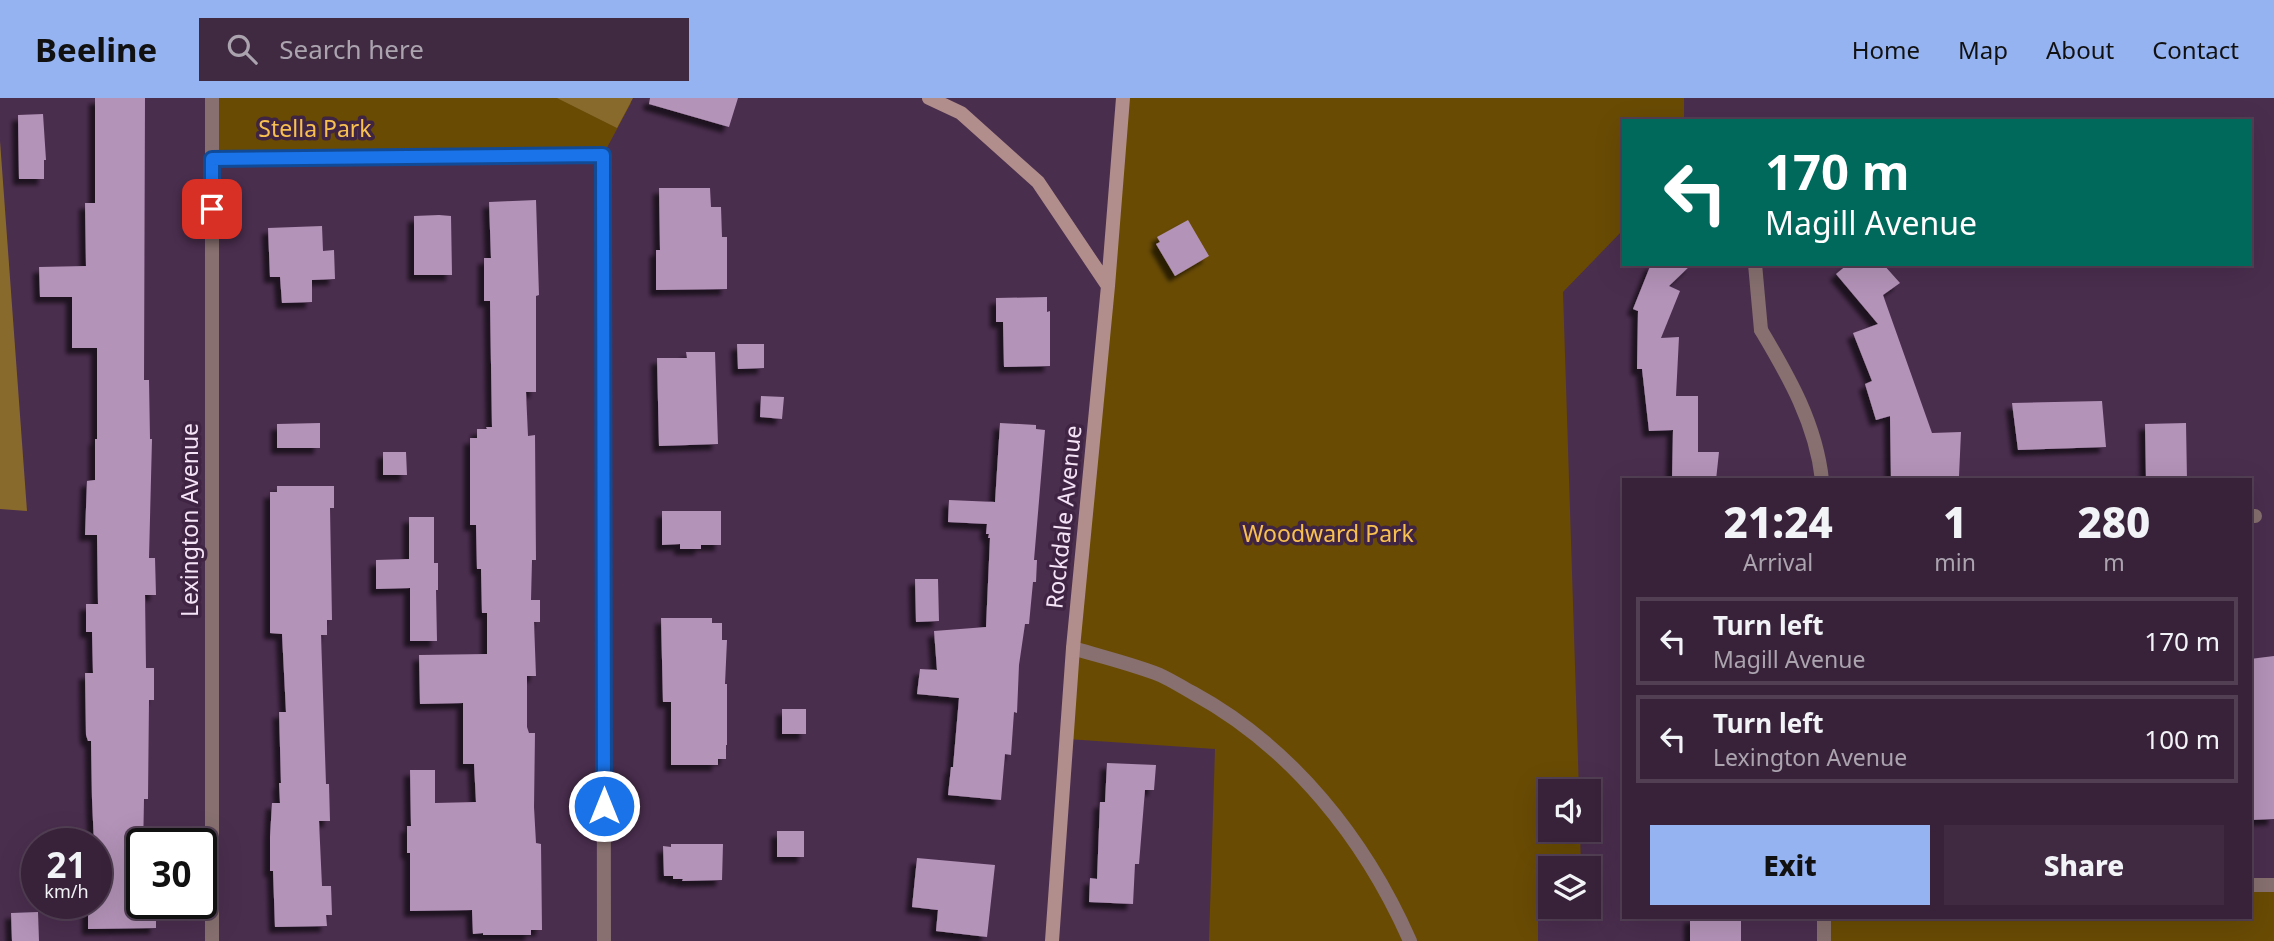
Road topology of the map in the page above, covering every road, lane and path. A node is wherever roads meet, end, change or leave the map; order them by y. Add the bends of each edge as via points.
1 (212, 98) edge
2 (929, 98) edge
3 (1123, 98) edge
4 (212, 159) junction
5 (1755, 266) edge
6 (1108, 286) junction
7 (1822, 478) edge
8 (1073, 648) junction
9 (2252, 885) edge
10 (2274, 885) edge
11 (1824, 919) edge
12 (212, 941) edge
13 (604, 941) edge
14 (1052, 941) edge
15 (1410, 941) edge
16 (1824, 941) edge

1 - 4 street, Lexington Avenue
2 - 6 street via 961,113 1038,183
3 - 6 street, Rockdale Avenue
4 - 12 street, Lexington Avenue
4 - 13 street via 603,155
5 - 7 street via 1761,330 1792,381 1810,425
6 - 8 street, Rockdale Avenue
8 - 14 street, Rockdale Avenue
8 - 15 street via 1160,676 1213,704 1262,740 1298,772 1366,857
9 - 10 street
11 - 16 street

